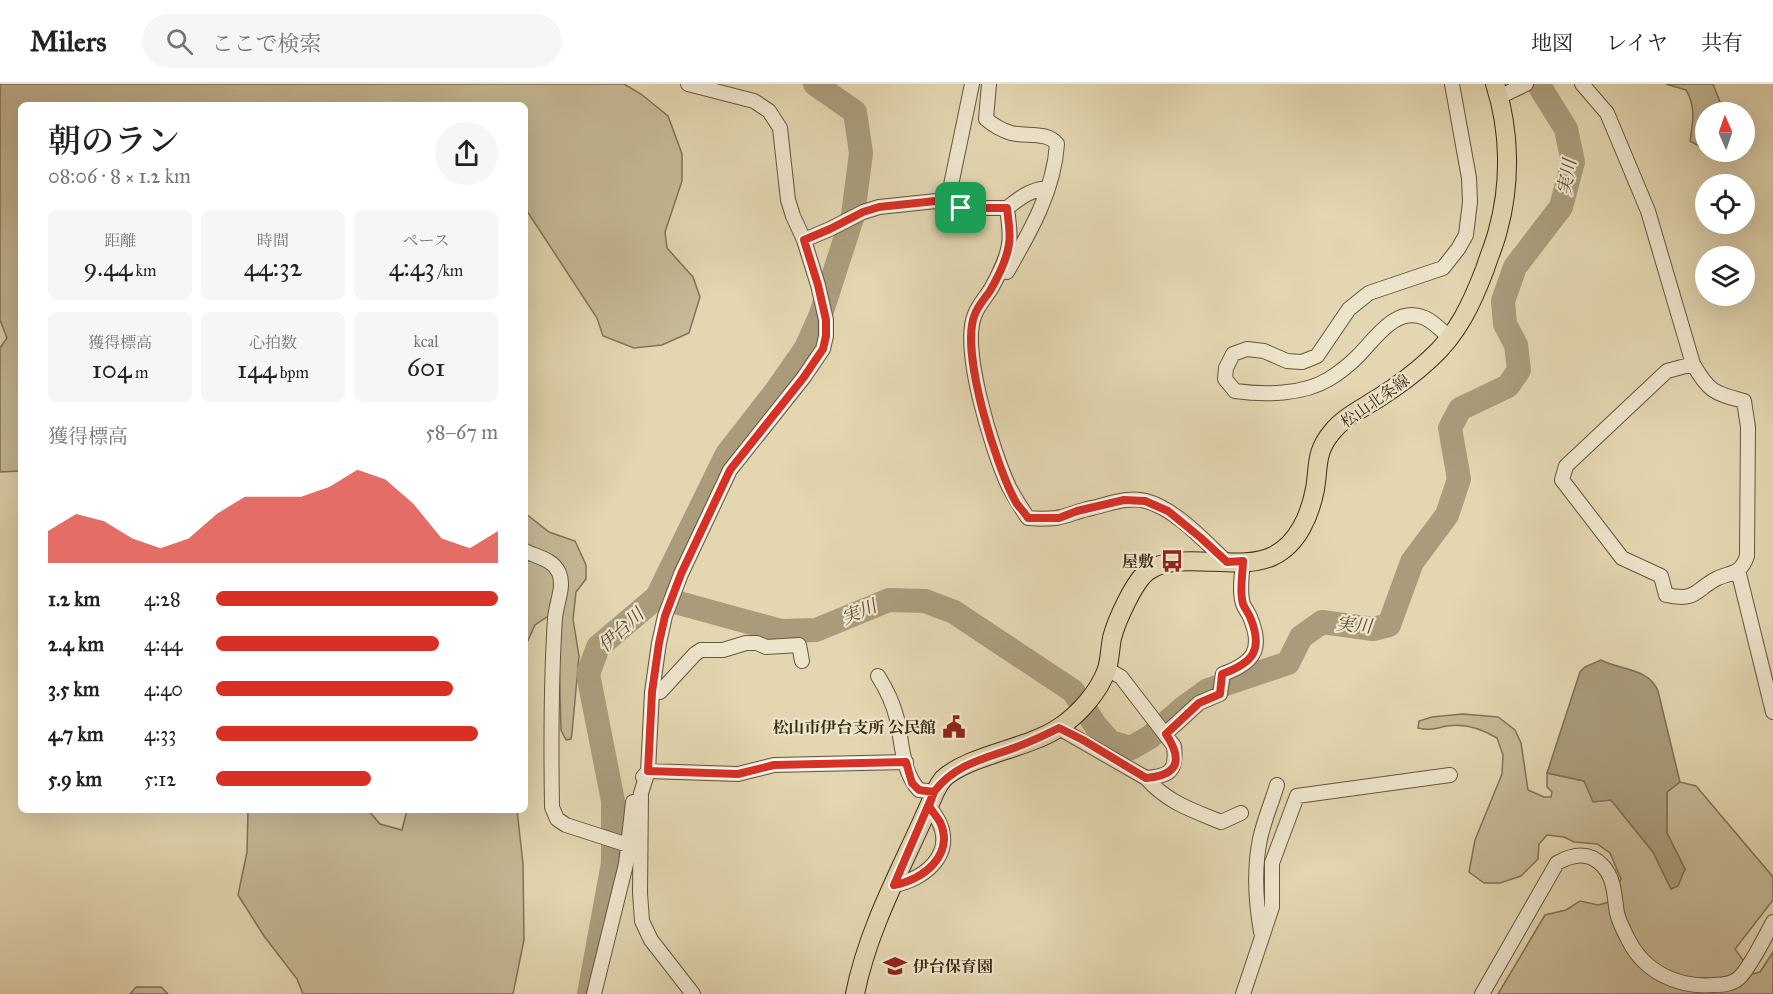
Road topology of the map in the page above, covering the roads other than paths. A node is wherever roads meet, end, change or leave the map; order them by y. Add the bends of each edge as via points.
1 (688, 84) edge
2 (972, 84) edge
3 (989, 84) edge
4 (1452, 84) edge
5 (1526, 84) edge
6 (1582, 84) edge
7 (1497, 91) edge
8 (1047, 188) junction
9 (945, 200) junction
10 (1007, 208) junction
11 (804, 240) junction
12 (992, 288) junction
13 (1450, 338) junction
14 (1693, 364) junction
15 (528, 552) edge
16 (1235, 562) junction
17 (1738, 570) junction
18 (802, 661) dead end
19 (1107, 669) junction
20 (878, 676) dead end
21 (652, 692) junction
22 (1773, 712) edge
23 (1059, 728) junction
24 (1162, 729) junction
25 (906, 762) junction
26 (648, 771) junction
27 (1450, 775) dead end
28 (1146, 778) junction
29 (1277, 785) dead end
30 (932, 799) junction
31 (1241, 813) dead end
32 (623, 843) junction
33 (894, 885) junction
34 (1773, 922) edge
35 (1262, 936) junction
36 (594, 994) edge
37 (693, 994) edge
38 (855, 994) edge
39 (1242, 994) edge
40 (1482, 994) edge

1 - 11 street via 754,101 770,111 780,128 788,200
2 - 9 street
3 - 8 street via 986,119 1012,133 1048,137 1057,144 1056,166
4 - 13 street via 1470,202 1466,235 1458,249 1443,268 1369,293 1349,309 1317,356 1302,362 1287,361 1247,349 1233,354 1225,379 1235,391 1254,394 1311,388 1356,357 1383,328 1411,315 1424,317
5 - 7 street
6 - 14 street via 1607,113 1648,211
7 - 13 main road, 松山北条線 via 1505,126 1506,165 1498,230 1472,304
8 - 10 street via 1026,193
8 - 12 street via 1040,212 1002,282
9 - 10 street via 961,208
9 - 11 street via 879,207
10 - 12 street via 1010,243
11 - 21 street via 826,320 823,349 742,453 720,490 665,616
12 - 16 street via 974,315 974,375 1008,484 1028,518 1059,518 1124,500 1145,501 1168,511
13 - 16 main road, 松山北条線 via 1412,375 1332,431 1321,448 1310,509 1288,546 1272,557
14 - 17 street via 1705,385 1719,395 1744,401 1748,427 1747,556
14 - 17 street via 1667,371 1566,466 1562,480 1622,558 1661,576 1666,595 1694,596
15 - 32 street via 554,566 561,582 553,640 552,807 557,819 566,825
16 - 19 main road, 松山北条線 via 1163,564 1146,572 1120,614
16 - 24 street via 1244,605 1253,625 1256,646 1252,656 1243,667 1222,674 1220,694 1199,703
17 - 22 street
18 - 21 street via 799,645 766,648 746,643 723,650 702,650 660,692
19 - 23 main road, 松山北条線 via 1093,695
19 - 24 street via 1121,677
20 - 25 street via 888,691
21 - 26 street
23 - 28 street
23 - 30 main road, 松山北条線 via 958,769 944,779
24 - 28 street via 1174,747 1176,759 1167,774
25 - 26 street via 774,765 738,774
25 - 30 street via 912,783
26 - 32 street via 634,790
26 - 37 street via 641,793 642,921 651,940
27 - 35 street via 1297,796 1272,863 1272,907
28 - 31 street via 1171,801 1221,822
29 - 35 street via 1260,839 1257,865 1257,910
30 - 33 main road, 松山北条線
30 - 33 street via 943,851 923,873
32 - 36 street via 626,864
33 - 38 main road, 松山北条線 via 861,963
34 - 40 street via 1740,977 1729,984 1699,986 1680,982 1656,973 1639,958 1618,916 1612,879 1603,866 1593,858 1569,856 1557,862
35 - 39 street

